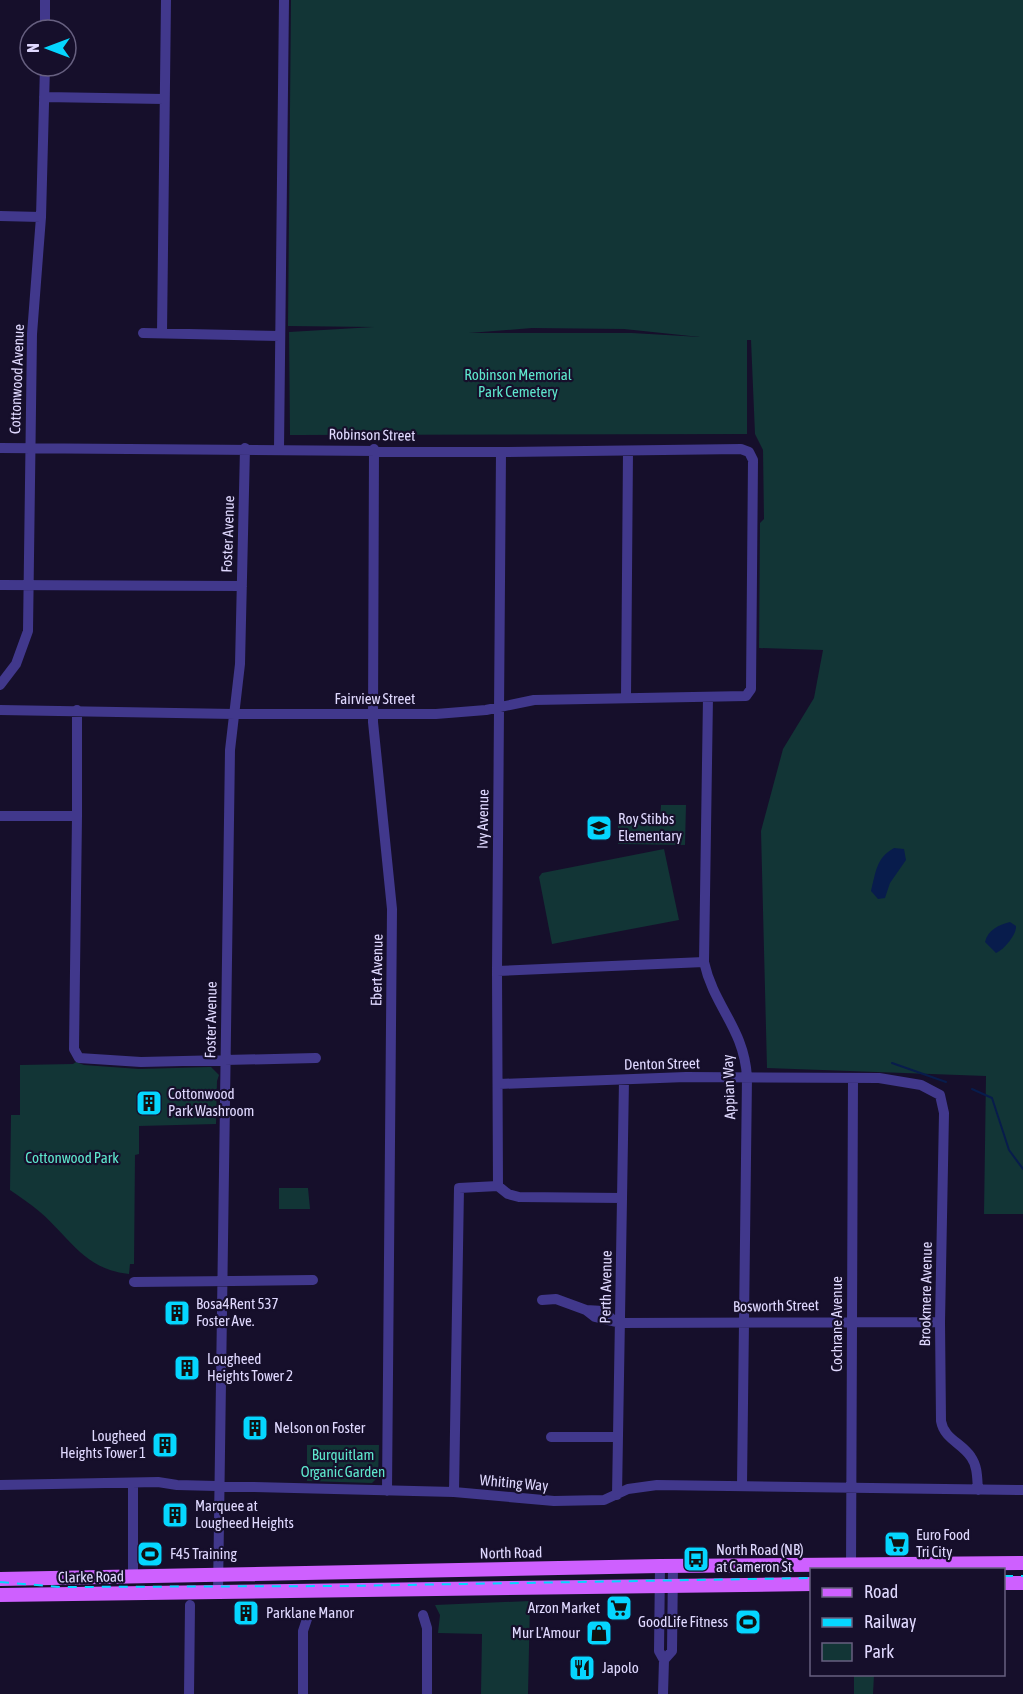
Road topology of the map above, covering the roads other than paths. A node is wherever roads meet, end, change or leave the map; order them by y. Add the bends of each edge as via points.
1 (45, 0) edge
2 (166, 0) edge
3 (284, 0) edge
4 (45, 18) edge
5 (45, 78) edge
6 (44, 97) junction
7 (164, 99) junction
8 (0, 216) edge
9 (41, 217) junction
10 (143, 333) dead end
11 (162, 333) junction
12 (280, 336) junction
13 (0, 447) edge
14 (30, 448) junction
15 (245, 448) junction
16 (279, 448) junction
17 (374, 449) junction
18 (628, 451) junction
19 (501, 452) junction
20 (0, 585) edge
21 (29, 585) junction
22 (242, 586) junction
23 (0, 685) edge
24 (748, 695) joint
25 (708, 697) junction
26 (626, 698) junction
27 (499, 706) junction
28 (0, 710) edge
29 (77, 710) junction
30 (234, 714) junction
31 (373, 715) junction
32 (0, 816) edge
33 (77, 816) junction
34 (704, 962) junction
35 (497, 970) junction
36 (316, 1058) dead end
37 (226, 1061) junction
38 (747, 1077) junction
39 (853, 1078) junction
40 (624, 1080) junction
41 (499, 1084) junction
42 (933, 1090) joint
43 (498, 1186) junction
44 (622, 1198) junction
45 (313, 1280) dead end
46 (224, 1281) junction
47 (134, 1282) dead end
48 (542, 1299) dead end
49 (852, 1320) junction
50 (617, 1321) junction
51 (742, 1322) junction
52 (940, 1322) junction
53 (551, 1437) dead end
54 (616, 1437) junction
55 (133, 1483) junction
56 (0, 1485) edge
57 (741, 1485) junction
58 (220, 1486) junction
59 (851, 1488) junction
60 (978, 1490) junction
61 (1023, 1490) edge
62 (387, 1491) junction
63 (454, 1492) junction
64 (617, 1495) junction
65 (1023, 1563) edge
66 (667, 1566) junction
67 (851, 1567) edge
68 (218, 1575) junction
69 (133, 1576) junction
70 (0, 1578) edge
71 (1005, 1583) edge
72 (1023, 1583) edge
73 (810, 1584) edge
74 (666, 1586) junction
75 (219, 1592) junction
76 (0, 1594) edge
77 (190, 1605) dead end
78 (423, 1615) dead end
79 (308, 1616) dead end
80 (189, 1694) edge
81 (303, 1694) edge
82 (427, 1694) edge
83 (663, 1694) edge

1 - 4 street
2 - 7 street
3 - 12 street
5 - 6 street, Cottonwood Avenue
6 - 7 street
6 - 9 street, Cottonwood Avenue
7 - 11 street
8 - 9 street
9 - 14 street, Cottonwood Avenue via 32,334
10 - 11 street
11 - 12 street
12 - 16 street
13 - 14 street, Robinson Street
14 - 15 street, Robinson Street
14 - 21 street, Cottonwood Avenue
15 - 16 street, Robinson Street
15 - 22 street, Foster Avenue
16 - 17 street, Robinson Street
17 - 19 street, Robinson Street
17 - 31 street, Ebert Avenue
18 - 19 street, Robinson Street
18 - 24 street, Robinson Street via 744,450 753,460
18 - 26 street
19 - 27 street, Ivy Avenue
20 - 21 street
21 - 22 street
21 - 23 street, Cottonwood Avenue via 28,631 23,649
22 - 30 street, Foster Avenue
24 - 25 street, Fairview Street
25 - 26 street, Fairview Street
25 - 34 street, Appian Way
26 - 27 street, Fairview Street via 534,700
27 - 31 street, Fairview Street via 449,713
27 - 35 street, Ivy Avenue
28 - 29 street, Fairview Street
29 - 30 street, Fairview Street
29 - 33 street
30 - 31 street, Fairview Street
30 - 37 street, Foster Avenue
31 - 62 street, Ebert Avenue via 392,909
32 - 33 street
33 - 37 street via 76,1055 82,1059 141,1062
34 - 35 street
34 - 38 street, Appian Way via 712,990 741,1041
35 - 41 street, Ivy Avenue
36 - 37 street
37 - 46 street, Foster Avenue
38 - 39 street, Denton Street
38 - 40 street, Denton Street
38 - 51 street, Appian Way
39 - 42 street, Denton Street via 904,1081
39 - 49 street, Cochrane Avenue
40 - 41 street, Denton Street
40 - 44 street, Perth Avenue
41 - 43 street, Ivy Avenue
42 - 52 street, Brookmere Avenue via 940,1095 944,1113
43 - 44 street via 519,1197
43 - 63 street via 459,1188
44 - 50 street, Perth Avenue
45 - 46 street
46 - 47 street
46 - 58 street, Foster Avenue
48 - 50 street, Bosworth Street via 603,1311
49 - 51 street, Bosworth Street
49 - 52 street, Bosworth Street
49 - 59 street, Cochrane Avenue
50 - 51 street, Bosworth Street
50 - 54 street, Perth Avenue
51 - 57 street, Appian Way
52 - 60 street, Brookmere Avenue via 942,1426 972,1458
53 - 54 street
54 - 64 street, Perth Avenue
55 - 56 street, Whiting Way
55 - 58 street, Whiting Way
55 - 69 street
57 - 59 street, Whiting Way
57 - 64 street, Whiting Way via 657,1485 628,1489
58 - 62 street, Whiting Way
58 - 68 street, Foster Avenue
59 - 60 street, Whiting Way
59 - 67 street, Cochrane Avenue
60 - 61 street, Whiting Way
62 - 63 street, Whiting Way
63 - 64 street, Whiting Way via 554,1501 604,1500
65 - 67 main road, North Road
66 - 67 main road, North Road
66 - 68 main road, North Road
66 - 74 street
68 - 69 main road, North Road
68 - 75 street, Foster Avenue
69 - 70 main road, North Road
71 - 72 main road
73 - 74 main road
74 - 75 main road, Clarke Road
74 - 83 street via 672,1651 664,1660
75 - 76 main road, Clarke Road
77 - 80 street
78 - 82 street via 427,1628
79 - 81 street via 303,1631

